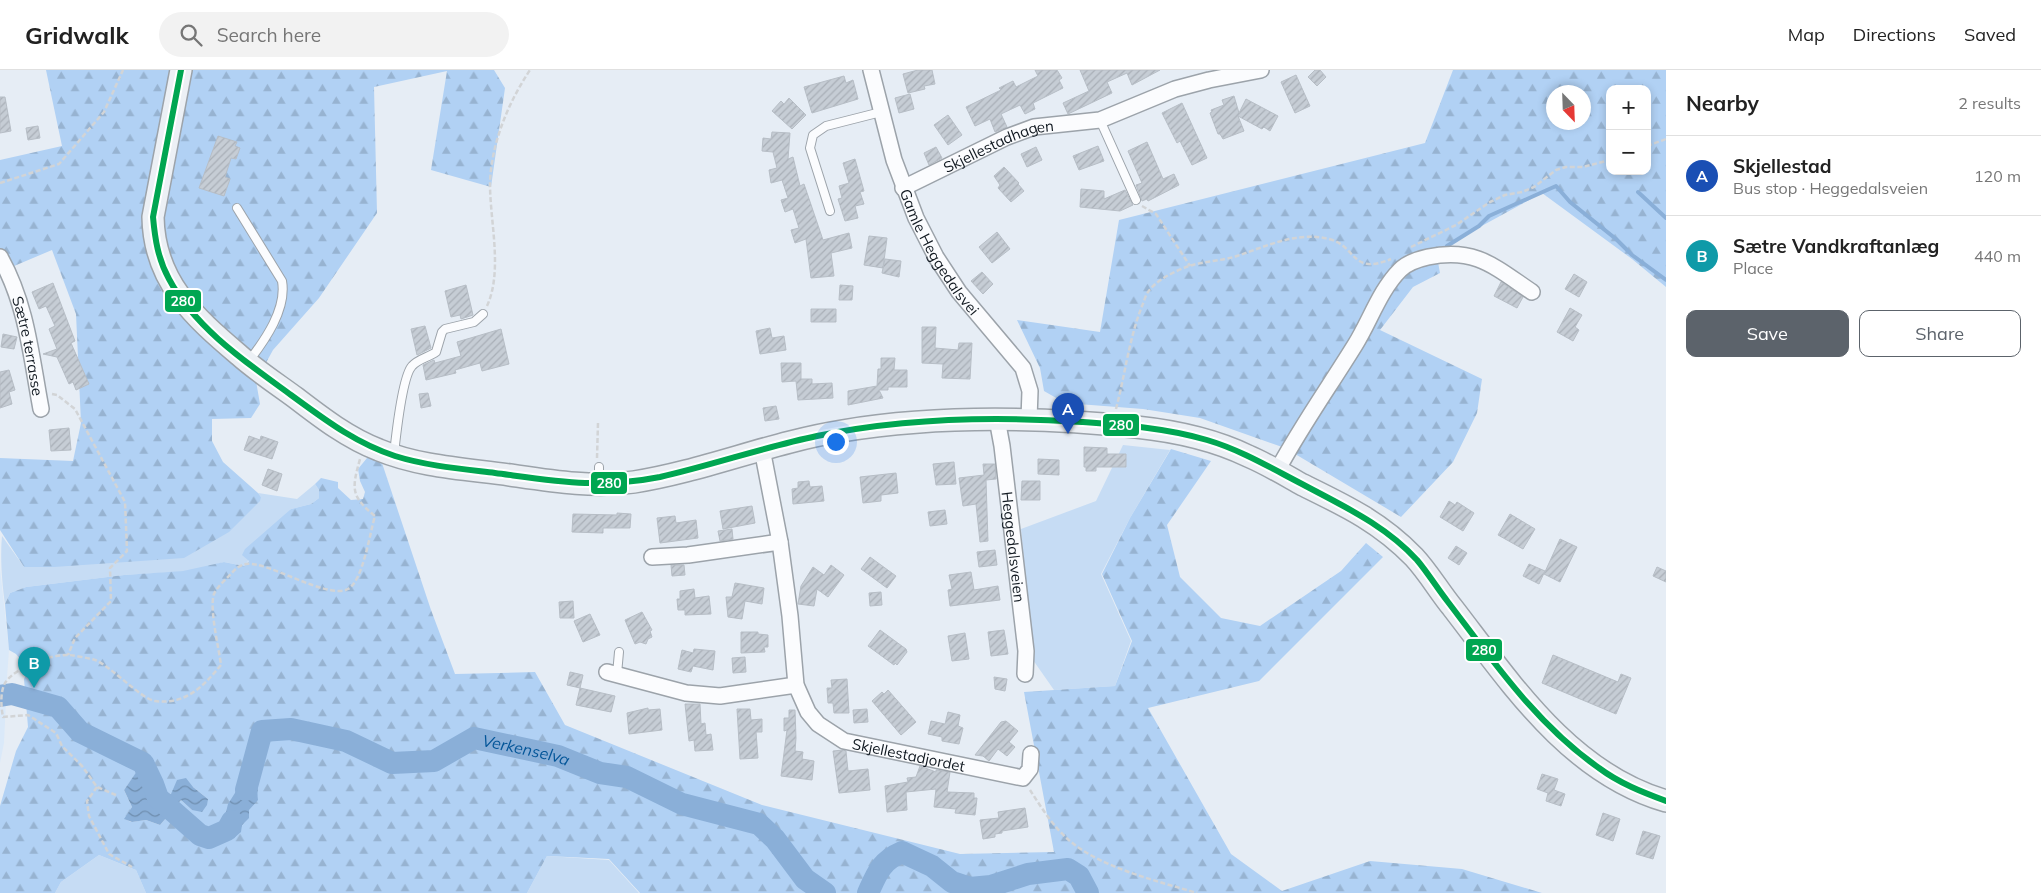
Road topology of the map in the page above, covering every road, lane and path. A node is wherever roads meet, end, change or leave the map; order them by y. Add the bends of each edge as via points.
1 (122, 70) edge
2 (182, 70) edge
3 (530, 70) edge
4 (871, 70) edge
5 (1261, 70) edge
6 (1208, 75) edge
7 (880, 112) junction
8 (1100, 120) junction
9 (1666, 139) edge
10 (1651, 145) edge
11 (1606, 161) edge
12 (0, 182) edge
13 (903, 188) junction
14 (1136, 200) joint
15 (237, 208) dead end
16 (830, 211) dead end
17 (1407, 250) dead end
18 (0, 257) edge
19 (1396, 257) dead end
20 (1190, 266) junction
21 (1532, 292) dead end
22 (484, 314) joint
23 (248, 363) junction
24 (38, 393) junction
25 (1116, 408) dead end
26 (41, 409) dead end
27 (997, 419) junction
28 (1029, 419) junction
29 (598, 423) dead end
30 (364, 444) junction
31 (762, 449) junction
32 (394, 456) junction
33 (1277, 471) junction
34 (599, 475) junction
35 (780, 542) junction
36 (652, 557) dead end
37 (619, 652) dead end
38 (68, 655) junction
39 (612, 673) joint
40 (1025, 674) dead end
41 (796, 685) junction
42 (1, 706) edge
43 (1030, 754) dead end
44 (1023, 778) junction
45 (97, 787) junction
46 (116, 796) dead end
47 (1666, 801) edge
48 (132, 867) dead end
49 (1197, 893) edge

1 - 12 path via 104,112 59,164
2 - 23 main road via 153,217 157,254 174,289 188,307
3 - 22 path via 516,91 492,157 494,275
4 - 7 street, Gamle Heggedalsvei
5 - 6 street, Skjellestadhagen
6 - 8 street, Skjellestadhagen
7 - 13 street, Gamle Heggedalsvei
7 - 16 lane via 826,126 813,135 810,148
8 - 13 street, Skjellestadhagen via 1034,127 1007,136
8 - 14 lane
9 - 10 path
11 - 17 path via 1556,170 1534,187 1490,202 1456,225
13 - 28 street, Gamle Heggedalsvei via 936,257 959,292 1023,368 1030,392
14 - 20 path via 1156,214
15 - 23 lane via 282,281 284,290 279,311
18 - 24 street, Sætre terrasse via 24,318
19 - 20 path via 1372,265 1360,262 1331,240 1314,237 1294,238 1235,257
20 - 25 path via 1166,277 1148,292 1136,320
21 - 33 street via 1486,262 1463,254 1446,253 1423,258 1404,267 1385,292
22 - 32 lane via 474,322 445,328 436,352 414,363 410,369
23 - 30 main road via 336,428
24 - 26 street, Sætre terrasse
24 - 38 path via 57,395 75,410 125,502 127,551 110,568 111,601 75,638
27 - 28 main road
27 - 31 main road via 840,431
27 - 40 street, Heggedalsveien via 1026,651
28 - 33 main road via 1174,432 1247,455
29 - 34 path
30 - 32 main road
30 - 38 path via 354,490 361,505 375,516 358,580 349,589 341,591 314,585 257,565 235,568 214,593 212,603 221,665 205,685 187,697 173,701 152,701 96,661
31 - 34 main road via 632,482
31 - 35 street, Skjellestadjordet
32 - 34 main road via 549,480
33 - 47 main road via 1381,527 1418,562 1509,680 1563,740 1606,774
35 - 36 street
35 - 41 street, Skjellestadjordet
37 - 39 lane
38 - 42 path via 41,660 11,675 4,685
39 - 41 street via 686,693 720,696
41 - 44 street, Skjellestadjordet via 818,724 844,741
42 - 45 path via 3,717 28,715 56,733 62,746
43 - 44 street via 1030,769
44 - 49 path via 1068,840 1090,856
45 - 46 path
45 - 48 path via 87,801 89,816 109,854

